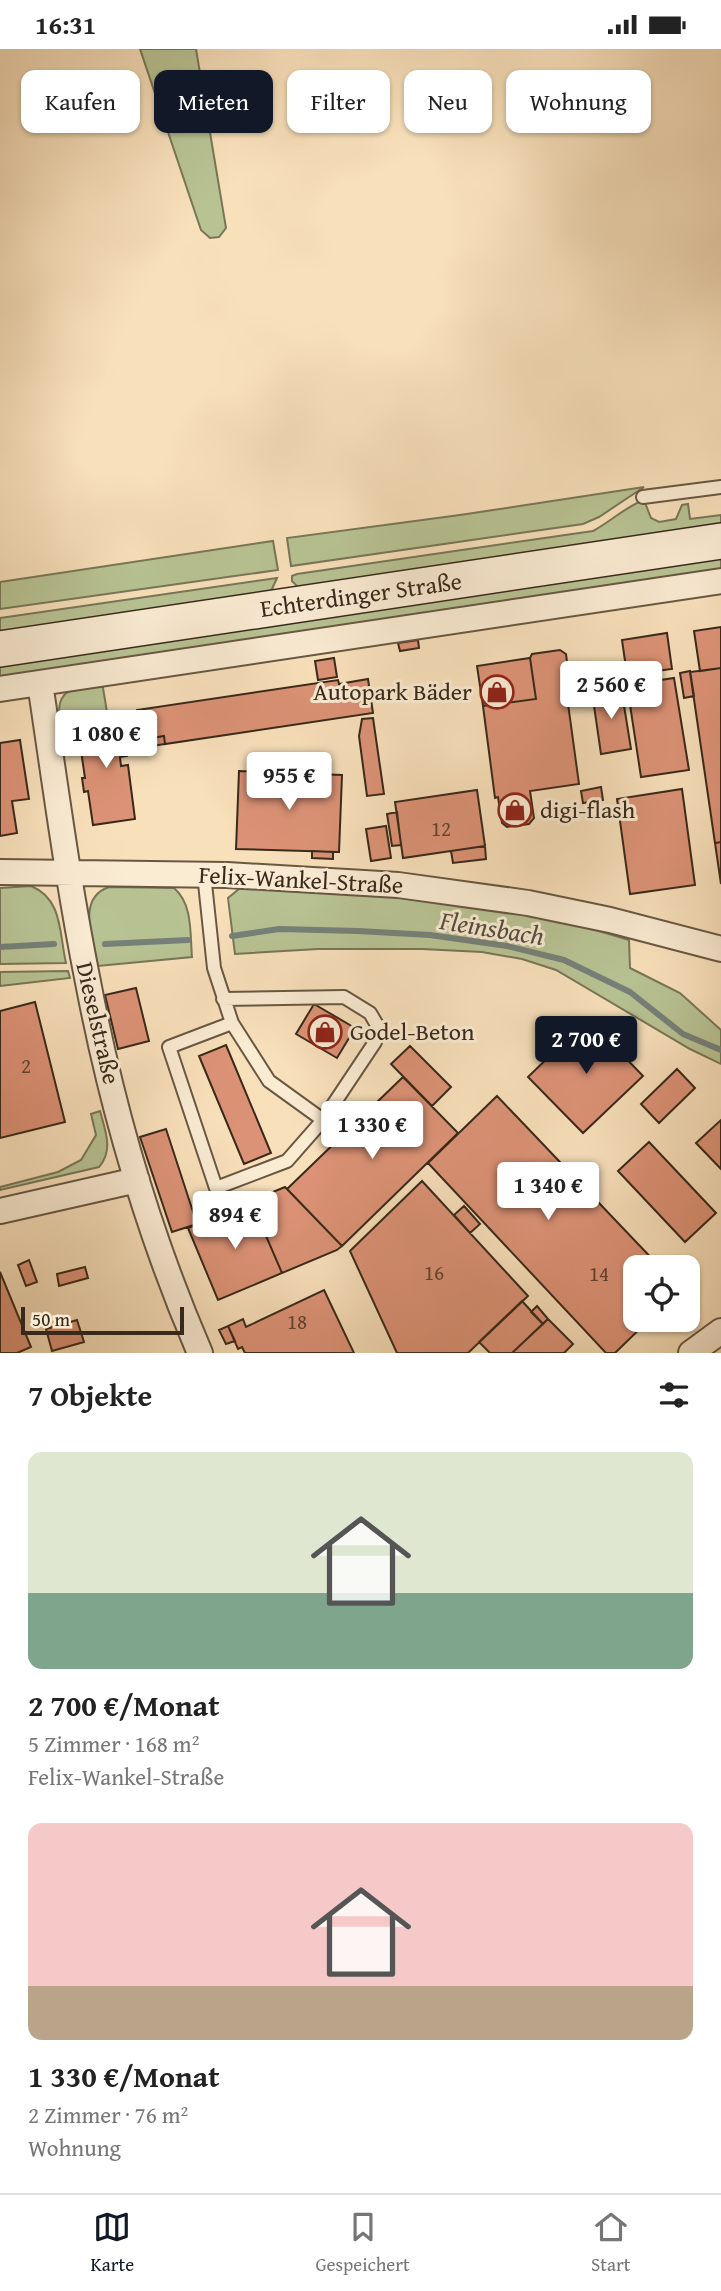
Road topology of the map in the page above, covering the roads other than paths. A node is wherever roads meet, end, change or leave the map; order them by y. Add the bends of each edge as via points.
1 (721, 487) edge
2 (643, 497) dead end
3 (721, 541) edge
4 (721, 581) edge
5 (0, 649) edge
6 (40, 683) junction
7 (0, 689) edge
8 (68, 871) junction
9 (0, 872) edge
10 (204, 874) junction
11 (721, 949) edge
12 (223, 999) junction
13 (232, 1023) junction
14 (323, 1120) junction
15 (137, 1180) junction
16 (0, 1211) edge
17 (721, 1331) edge
18 (200, 1353) edge
19 (691, 1353) edge

1 - 2 lane
3 - 5 main road, Echterdinger Straße
4 - 6 street, Echterdinger Straße
6 - 7 street, Echterdinger Straße
6 - 8 street, Dieselstraße
8 - 9 street, Felix-Wankel-Straße
8 - 10 street, Felix-Wankel-Straße
8 - 15 street, Dieselstraße via 88,984
10 - 11 street, Felix-Wankel-Straße via 348,880 473,894 610,920
10 - 12 lane via 213,962
12 - 13 lane
12 - 14 lane via 344,997 370,1013 377,1025 375,1042
13 - 14 lane via 270,1081
13 - 14 lane via 169,1047 216,1188 287,1161
15 - 16 street
15 - 18 street, Dieselstraße
17 - 19 street

